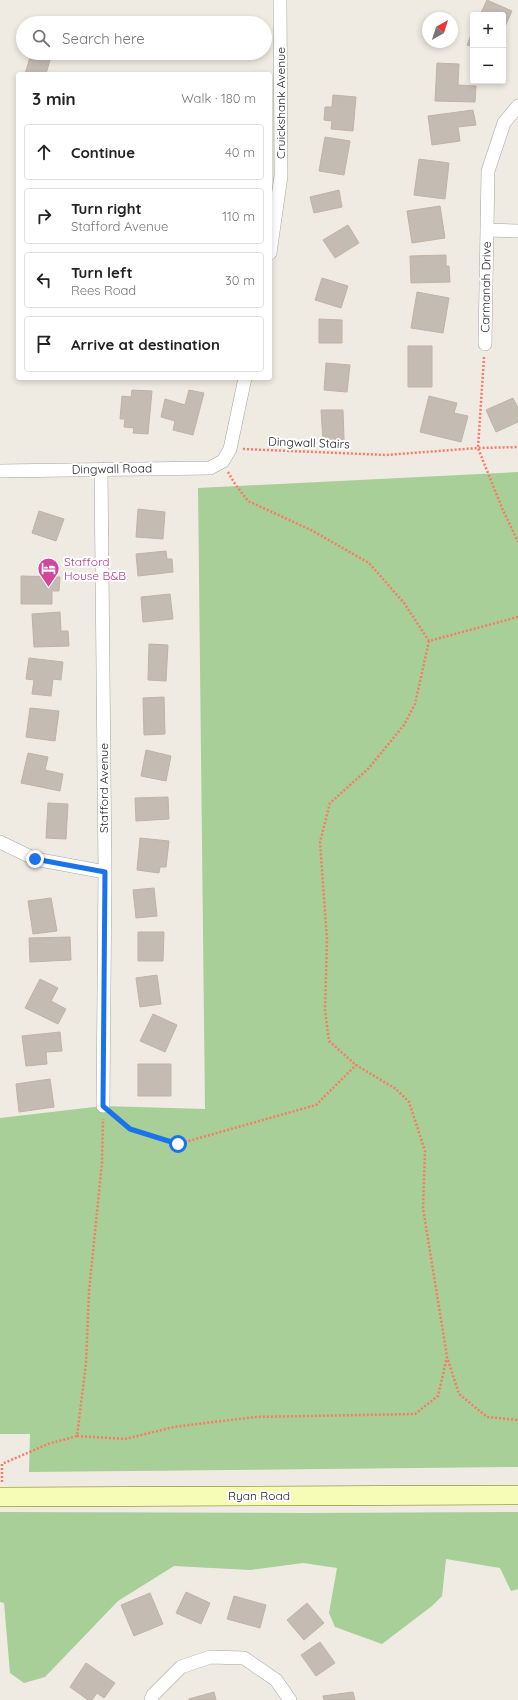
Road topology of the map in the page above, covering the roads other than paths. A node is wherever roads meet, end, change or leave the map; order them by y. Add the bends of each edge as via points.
1 (280, 0) edge
2 (275, 91) edge
3 (518, 106) edge
4 (488, 230) junction
5 (518, 231) edge
6 (272, 239) edge
7 (485, 344) road end
8 (245, 380) edge
9 (101, 469) junction
10 (0, 471) edge
11 (0, 842) edge
12 (105, 872) junction
13 (103, 1106) road end
14 (1, 1491) edge
15 (518, 1495) edge
16 (151, 1700) edge
17 (290, 1700) edge

1 - 2 street, Cruickshank Avenue
2 - 6 street, Cruickshank Avenue via 281,176
3 - 4 street, Carmanah Drive via 504,123 488,171
4 - 5 street, Carmanah Drive
4 - 7 street, Carmanah Drive
8 - 9 street, Dingwall Road via 230,449 223,461 210,468
9 - 10 street, Dingwall Road
9 - 12 street, Stafford Avenue
11 - 12 street via 35,859
12 - 13 street, Stafford Avenue
14 - 15 main road, Ryan Road
16 - 17 street via 181,1667 210,1657 244,1658 276,1680

